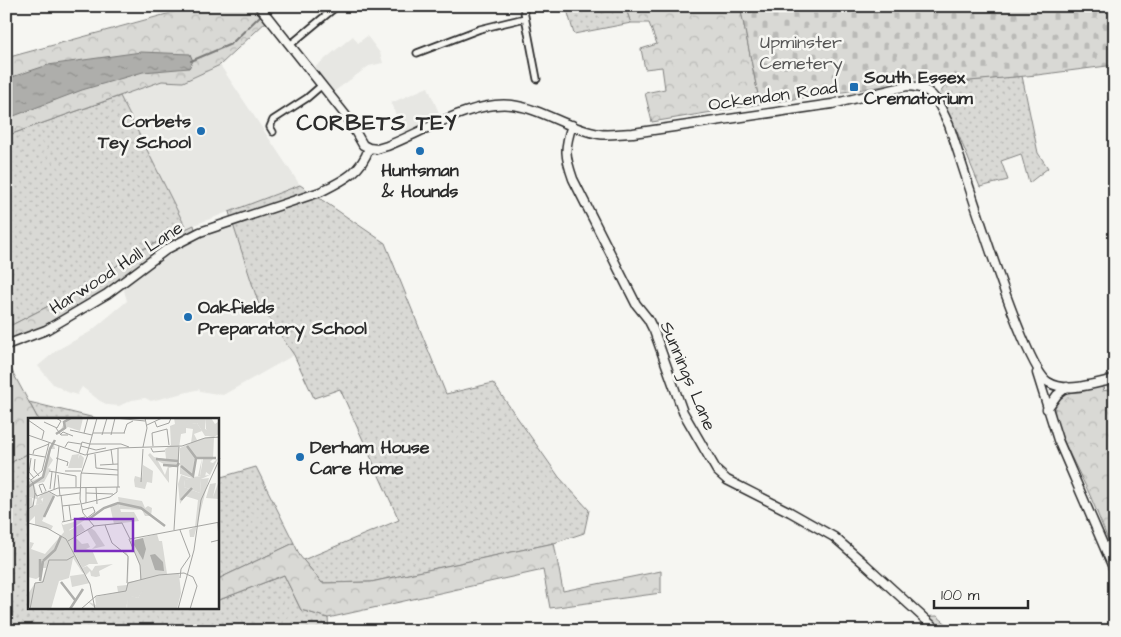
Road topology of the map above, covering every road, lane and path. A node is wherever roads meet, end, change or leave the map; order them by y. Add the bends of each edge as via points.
1 (259, 6) edge
2 (337, 6) edge
3 (523, 6) edge
4 (525, 18) junction
5 (290, 45) junction
6 (417, 53) dead end
7 (537, 79) dead end
8 (322, 85) junction
9 (572, 126) junction
10 (273, 132) dead end
11 (369, 148) junction
12 (6, 345) edge
13 (1035, 366) junction
14 (1115, 379) edge
15 (1067, 387) junction
16 (1047, 410) junction
17 (1115, 572) edge
18 (938, 631) edge

1 - 5 street
2 - 5 street
3 - 4 street
4 - 6 street via 480,29
4 - 7 street
5 - 8 street
8 - 10 street via 273,120 270,127
8 - 11 street via 347,117 363,145
9 - 11 street, Ockendon Road via 533,109 511,104 490,105 472,109 387,146
9 - 13 street, Ockendon Road via 599,134 633,133 832,104 907,86 927,90 934,95 949,125 1015,318
9 - 18 street, Sunnings Lane via 566,142 566,159 573,179 636,304 654,331 683,412 718,471 727,480 834,537
11 - 12 street, Harwood Hall Lane via 359,168 330,187 200,232 167,249 107,294 54,326
13 - 15 street, Ockendon Road via 1049,382
13 - 16 street
14 - 15 street
15 - 16 street
16 - 17 street

